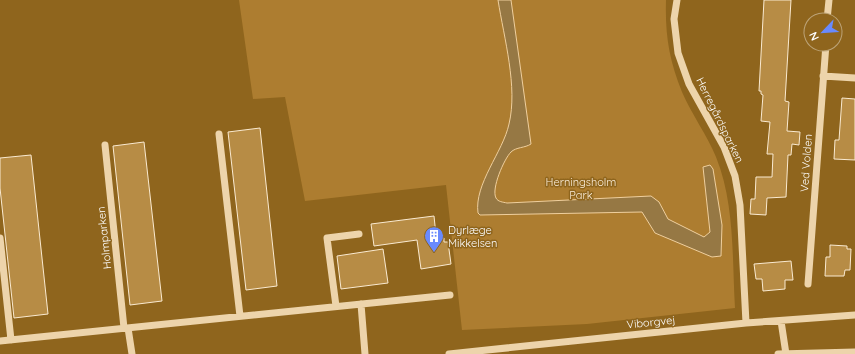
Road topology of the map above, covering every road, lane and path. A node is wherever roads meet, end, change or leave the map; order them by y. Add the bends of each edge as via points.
1 (677, 0) edge
2 (829, 0) edge
3 (828, 12) edge
4 (825, 52) edge
5 (823, 76) junction
6 (855, 78) edge
7 (219, 134) dead end
8 (105, 146) dead end
9 (359, 234) dead end
10 (0, 238) edge
11 (808, 284) dead end
12 (450, 295) dead end
13 (361, 304) junction
14 (336, 306) junction
15 (855, 315) edge
16 (240, 316) junction
17 (781, 321) junction
18 (746, 323) junction
19 (126, 328) junction
20 (11, 340) junction
21 (0, 341) edge
22 (855, 352) edge
23 (132, 354) edge
24 (365, 354) edge
25 (449, 354) edge
26 (778, 354) edge
27 (786, 354) edge

1 - 18 street, Herregårdsparken via 674,19 678,53 688,84 724,147 735,176 740,205
2 - 3 street
4 - 5 street, Ved Volden
5 - 6 street
5 - 11 street, Ved Volden
7 - 16 street
8 - 19 street, Holmparken
9 - 14 street via 327,238
10 - 20 street
12 - 13 street
13 - 14 street
13 - 24 street
14 - 16 street
15 - 17 street, Viborgvej
16 - 19 street
17 - 18 street, Viborgvej
17 - 27 street
18 - 25 street, Viborgvej
19 - 20 street
19 - 23 street, Holmparken
20 - 21 street
22 - 27 street
26 - 27 street

